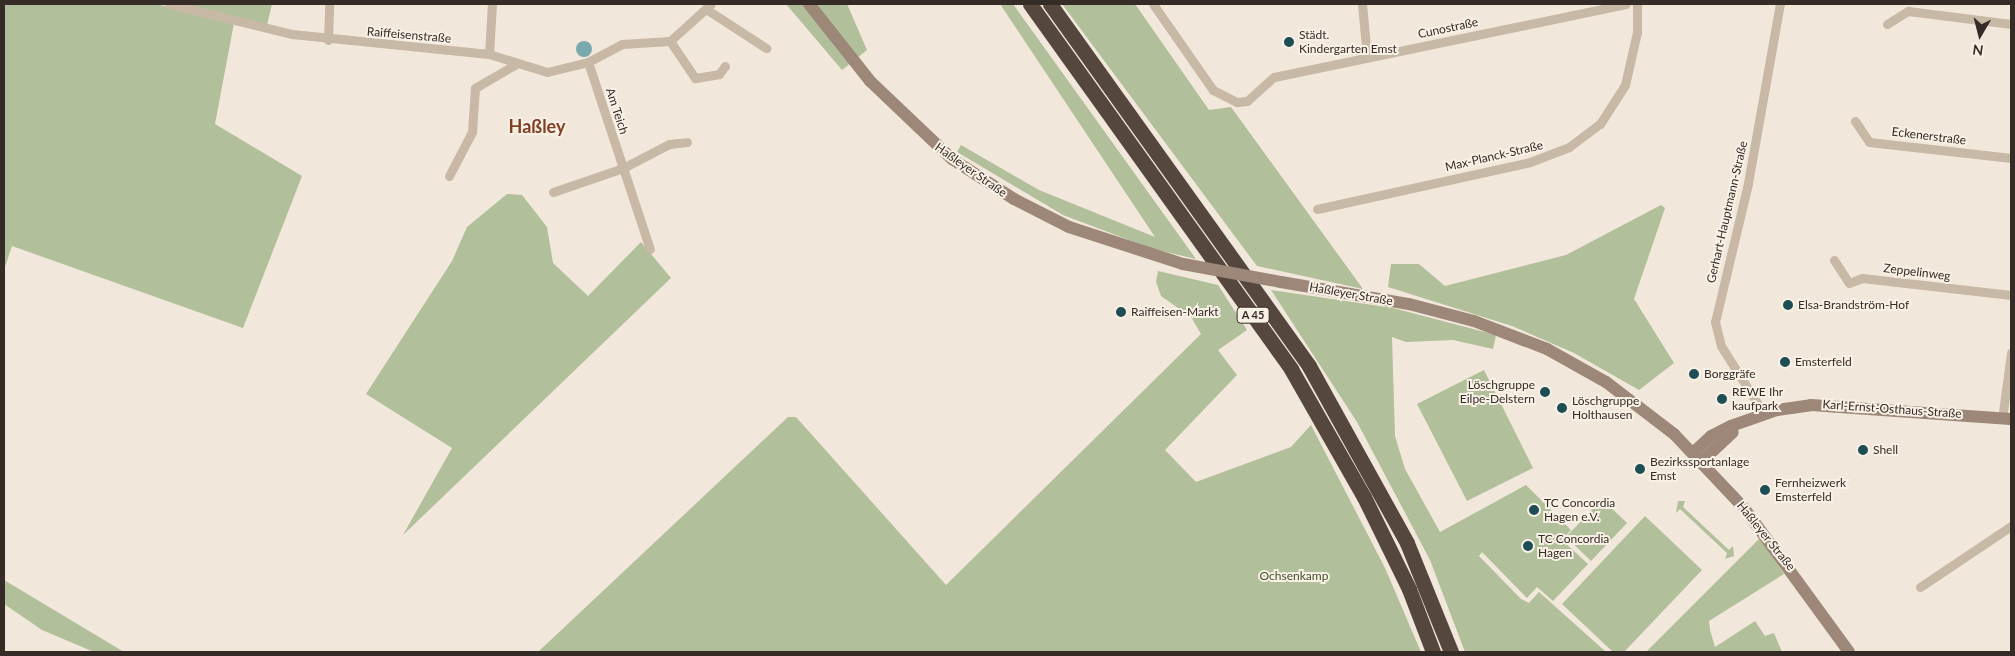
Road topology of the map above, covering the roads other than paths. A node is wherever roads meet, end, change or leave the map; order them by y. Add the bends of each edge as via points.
1 (168, 4) edge
2 (329, 4) edge
3 (492, 4) edge
4 (809, 4) edge
5 (1030, 4) edge
6 (1050, 4) edge
7 (1153, 4) edge
8 (1362, 4) edge
9 (1626, 4) edge
10 (1637, 4) edge
11 (1780, 4) edge
12 (708, 6) edge
13 (1887, 24) dead end
14 (2011, 24) edge
15 (328, 40) junction
16 (670, 41) junction
17 (766, 48) dead end
18 (489, 54) junction
19 (1367, 57) junction
20 (588, 62) junction
21 (516, 64) junction
22 (725, 66) dead end
23 (1855, 121) dead end
24 (687, 142) dead end
25 (2011, 158) edge
26 (623, 168) junction
27 (449, 176) dead end
28 (552, 192) dead end
29 (1317, 209) dead end
30 (650, 249) dead end
31 (1834, 260) dead end
32 (2011, 295) edge
33 (2011, 353) edge
34 (1764, 414) junction
35 (2007, 419) edge
36 (1698, 456) junction
37 (2011, 526) edge
38 (1920, 587) dead end
39 (1432, 652) edge
40 (1451, 652) edge
41 (1849, 652) edge

1 - 15 street, Raiffeisenstraße
2 - 15 street
3 - 18 street
4 - 36 main road, Haßleyer Straße, bridge via 848,56 906,119 968,170 1069,227 1183,264 1371,296 1474,321 1560,356 1628,397
5 - 39 highway, A 45 via 1291,369 1364,497 1409,589
6 - 40 highway, A 45 via 1309,366 1407,543
7 - 19 street, Cunostraße via 1213,90 1237,102 1247,101 1274,77
8 - 19 street
9 - 19 street, Cunostraße
10 - 29 street, Max-Planck-Straße via 1637,32 1625,85 1600,124 1569,147 1530,162
11 - 34 street, Gerhart-Hauptmann-Straße via 1748,183 1717,311 1716,333
12 - 16 street
12 - 17 street
13 - 14 street via 1908,11
15 - 18 street, Raiffeisenstraße
16 - 20 street, Raiffeisenstraße via 622,44
16 - 22 street via 694,78 719,74
18 - 21 street, Raiffeisenstraße
20 - 21 street, Raiffeisenstraße via 548,72
20 - 26 street, Am Teich
21 - 27 street via 475,88 472,132
23 - 25 street, Eckenerstraße via 1868,142
24 - 26 street via 669,144
26 - 28 street
26 - 30 street, Am Teich
31 - 32 street, Zeppelinweg via 1850,284 1862,278
33 - 35 street
34 - 35 main road, Karl-Ernst-Osthaus-Straße via 1822,404
34 - 36 main road, Karl-Ernst-Osthaus-Straße via 1711,436
36 - 41 main road, Haßleyer Straße via 1770,539
37 - 38 street

